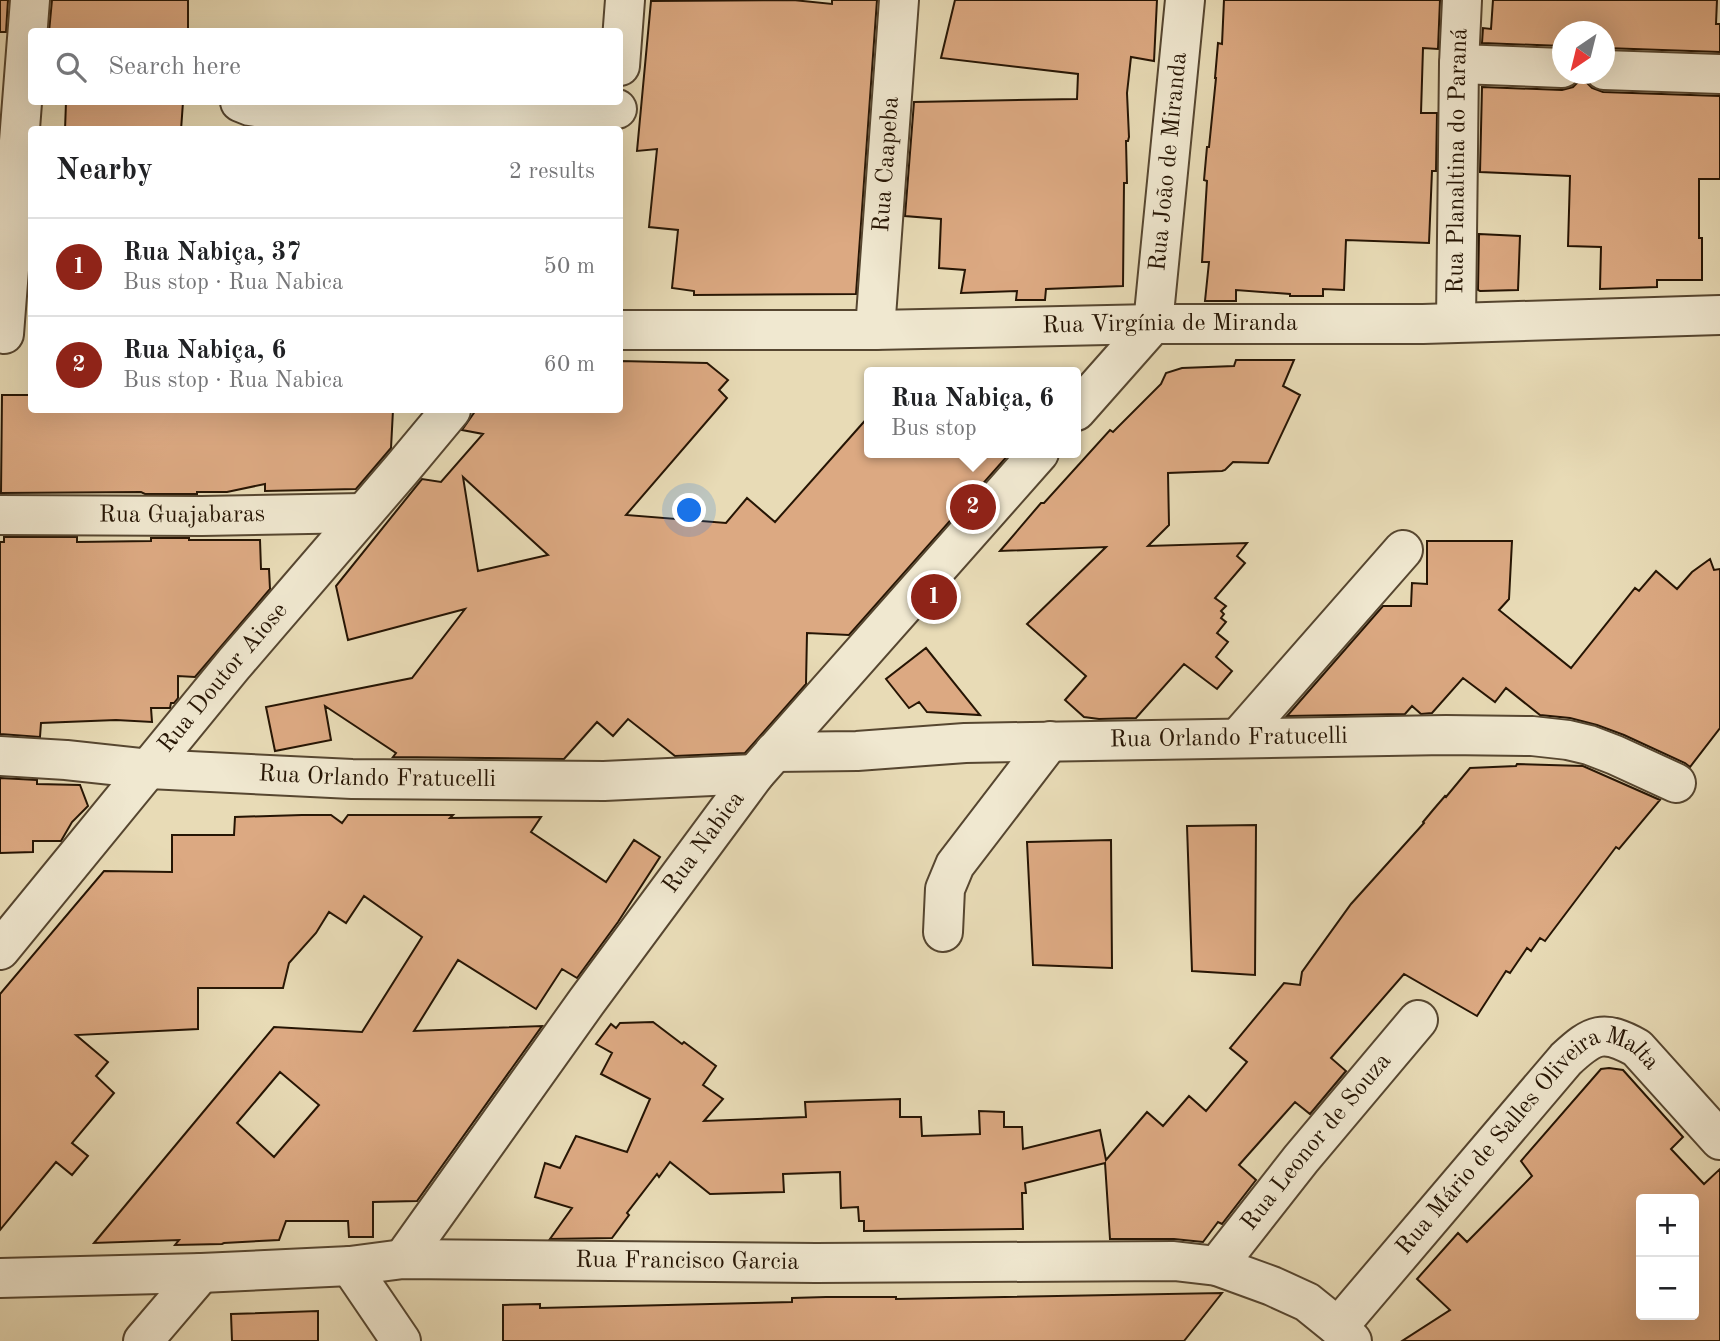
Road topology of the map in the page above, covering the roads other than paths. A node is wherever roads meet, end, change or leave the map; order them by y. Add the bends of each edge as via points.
1 (30, 0) edge
2 (625, 0) edge
3 (899, 0) edge
4 (1185, 0) edge
5 (1462, 0) edge
6 (28, 28) edge
7 (622, 28) edge
8 (28, 37) edge
9 (1459, 64) junction
10 (1552, 68) edge
11 (1615, 70) edge
12 (1720, 74) edge
13 (248, 105) edge
14 (617, 113) edge
15 (1720, 315) edge
16 (1456, 322) junction
17 (1153, 324) junction
18 (623, 330) edge
19 (875, 330) junction
20 (12, 334) edge
21 (1081, 405) edge
22 (448, 413) edge
23 (1035, 458) edge
24 (363, 513) junction
25 (0, 516) edge
26 (1403, 550) dead end
27 (1239, 737) junction
28 (1050, 741) junction
29 (0, 756) edge
30 (764, 763) junction
31 (149, 769) junction
32 (1675, 783) dead end
33 (943, 932) dead end
34 (0, 950) edge
35 (1418, 1020) dead end
36 (1720, 1140) edge
37 (403, 1259) junction
38 (350, 1266) junction
39 (1217, 1266) junction
40 (201, 1273) junction
41 (0, 1278) edge
42 (1345, 1334) edge
43 (143, 1341) edge
44 (401, 1341) edge

1 - 6 street
2 - 7 street
3 - 19 street, Rua Caapeba
4 - 17 street, Rua João de Miranda
5 - 9 street, Rua Planaltina do Paraná
8 - 20 street
9 - 10 street
9 - 16 street, Rua Planaltina do Paraná
11 - 12 street
13 - 14 street via 267,109
15 - 16 street, Rua Virgínia de Miranda
16 - 17 street, Rua Virgínia de Miranda
17 - 19 street, Rua Virgínia de Miranda
17 - 21 street
18 - 19 street, Rua Virgínia de Miranda
22 - 24 street, Rua Doutor Aiose
23 - 30 street, Rua Nabica
24 - 25 street, Rua Guajabaras
24 - 31 street, Rua Doutor Aiose
26 - 27 street
27 - 28 street, Rua Orlando Fratucelli
27 - 32 street, Rua Orlando Fratucelli via 1532,736 1589,745
28 - 30 street, Rua Orlando Fratucelli via 857,751
28 - 33 street via 955,865 946,889
29 - 31 street, Rua Orlando Fratucelli
30 - 31 street, Rua Orlando Fratucelli via 604,781 352,779
30 - 37 street, Rua Nabica
31 - 34 street, Rua Doutor Aiose
35 - 39 street, Rua Leonor de Souza
36 - 42 street, Rua Mário de Salles Oliveira Malta via 1637,1048 1608,1036 1583,1043
37 - 38 street, Rua Francisco Garcia
37 - 39 street, Rua Francisco Garcia via 1174,1261
38 - 40 street, Rua Francisco Garcia
38 - 44 street
39 - 42 street, Rua Francisco Garcia via 1307,1302
40 - 41 street, Rua Francisco Garcia
40 - 43 street

